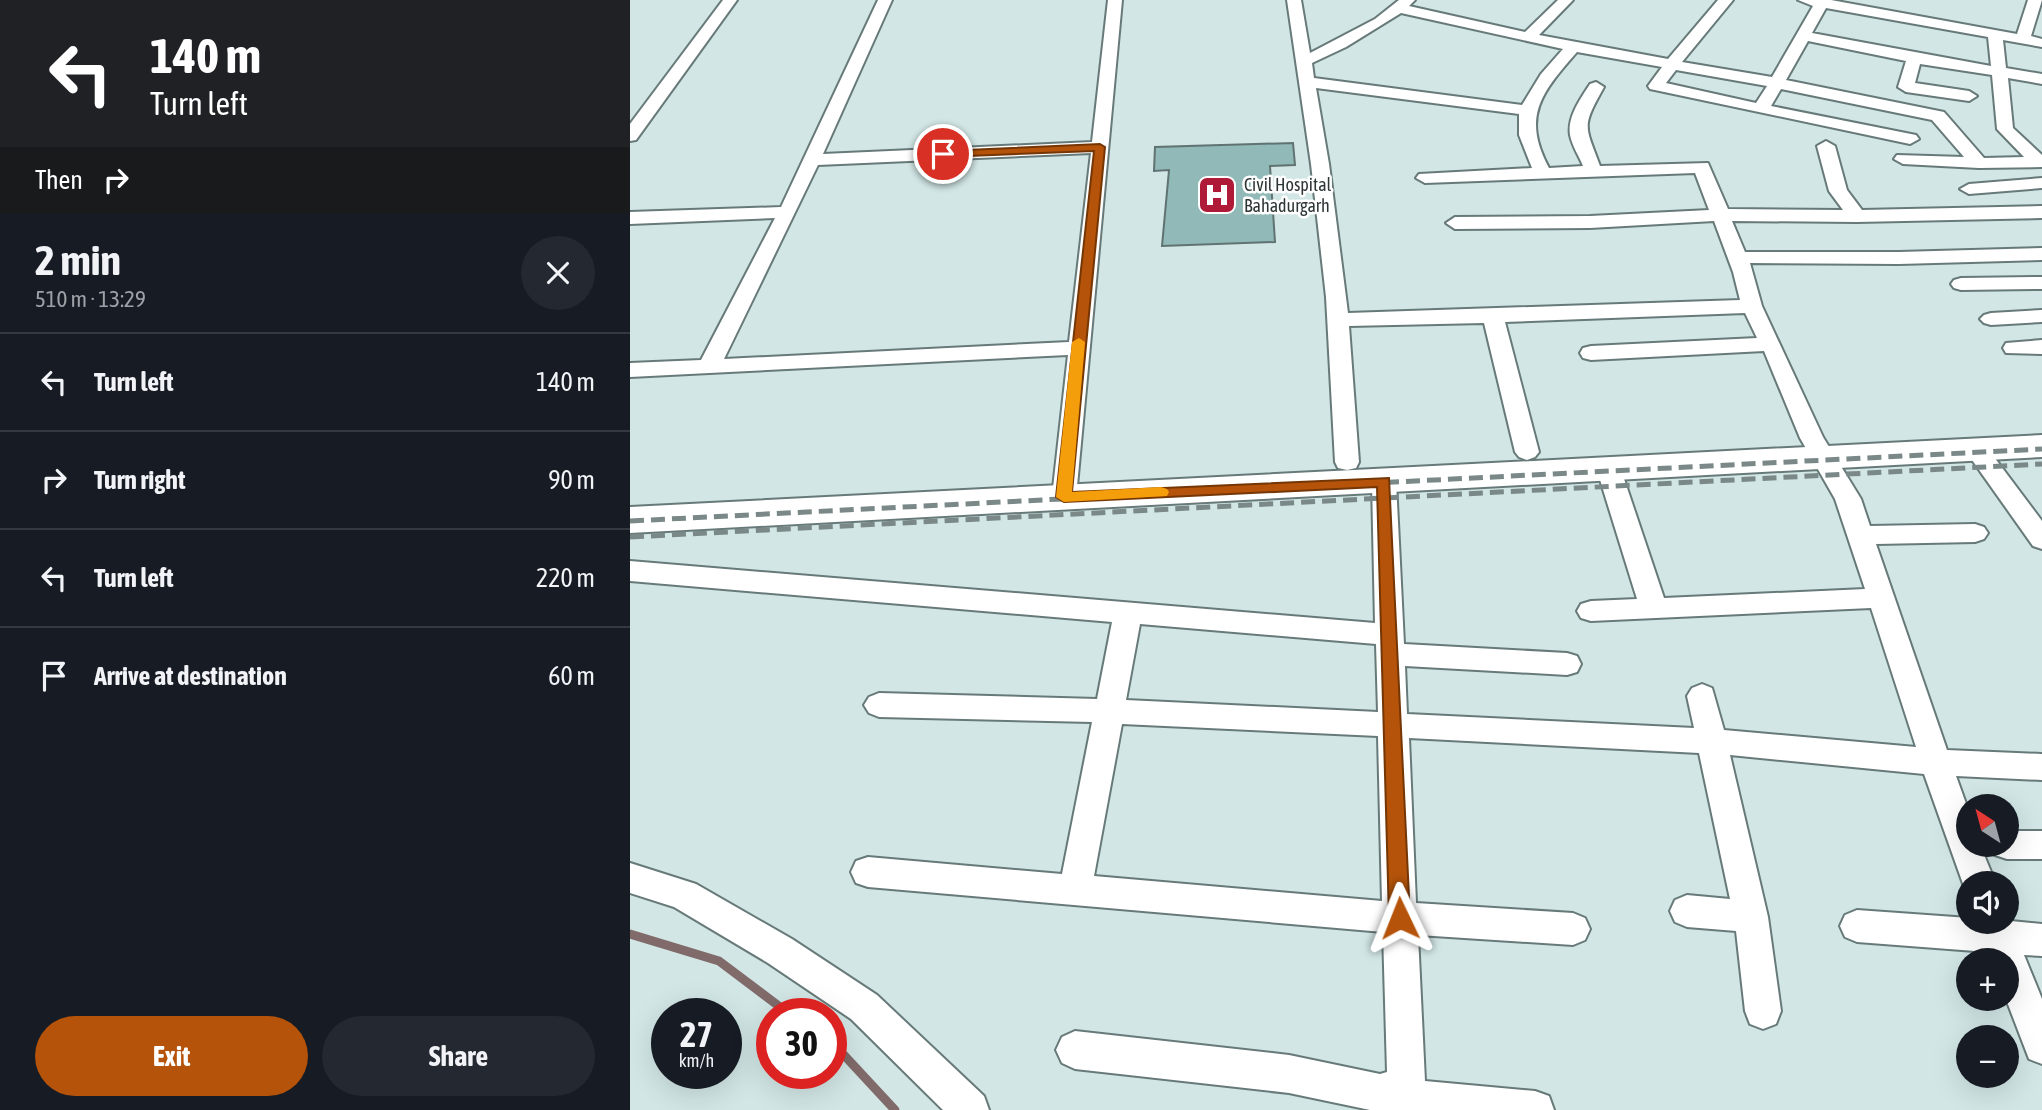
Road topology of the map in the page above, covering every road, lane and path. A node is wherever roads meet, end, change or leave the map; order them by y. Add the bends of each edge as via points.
1 (730, 0) edge
2 (885, 0) edge
3 (1115, 0) edge
4 (1294, 0) edge
5 (1566, 0) edge
6 (1726, 0) edge
7 (1803, 0) edge
8 (1827, 2) edge
9 (2037, 2) edge
10 (1403, 4) edge
11 (1995, 34) junction
12 (1529, 36) junction
13 (1803, 36) junction
14 (2022, 39) junction
15 (2042, 43) edge
16 (1573, 47) junction
17 (1914, 58) junction
18 (1304, 61) junction
19 (1670, 66) junction
20 (1553, 70) junction
21 (2000, 73) junction
22 (1574, 75) dead end
23 (2042, 79) edge
24 (1307, 82) junction
25 (1777, 83) junction
26 (1596, 87) dead end
27 (1969, 96) dead end
28 (1761, 109) junction
29 (1526, 110) junction
30 (630, 136) edge
31 (1910, 139) dead end
32 (1826, 146) dead end
33 (1100, 147) junction
34 (1903, 159) dead end
35 (812, 160) junction
36 (2040, 162) edge
37 (1979, 163) junction
38 (1593, 171) junction
39 (1543, 173) junction
40 (1425, 178) dead end
41 (2042, 183) edge
42 (1969, 189) dead end
43 (788, 212) junction
44 (2042, 212) edge
45 (1719, 215) junction
46 (1857, 216) junction
47 (630, 218) edge
48 (1455, 223) dead end
49 (2042, 254) edge
50 (1736, 258) junction
51 (2042, 283) edge
52 (1961, 284) dead end
53 (1752, 306) junction
54 (1493, 316) junction
55 (2042, 316) edge
56 (1991, 318) dead end
57 (1338, 320) junction
58 (1771, 344) junction
59 (2042, 347) edge
60 (1078, 348) junction
61 (2014, 348) dead end
62 (1591, 353) dead end
63 (709, 366) junction
64 (630, 370) edge
65 (2042, 426) edge
66 (2042, 446) edge
67 (1819, 448) junction
68 (1977, 450) junction
69 (1527, 452) junction
70 (1347, 461) junction
71 (1609, 470) junction
72 (1384, 482) junction
73 (1065, 486) junction
74 (630, 498) edge
75 (630, 520) edge
76 (1975, 533) dead end
77 (1860, 536) junction
78 (2042, 540) edge
79 (630, 571) edge
80 (1881, 598) junction
81 (1654, 608) junction
82 (1591, 611) dead end
83 (1128, 612) junction
84 (1390, 644) junction
85 (1567, 664) dead end
86 (1702, 696) dead end
87 (879, 705) dead end
88 (1109, 711) junction
89 (1393, 725) junction
90 (1714, 741) junction
91 (1937, 762) junction
92 (2042, 767) edge
93 (1956, 816) edge
94 (2020, 845) edge
95 (2042, 845) edge
96 (868, 872) dead end
97 (630, 878) edge
98 (1075, 890) junction
99 (1687, 911) dead end
100 (1751, 917) junction
101 (1400, 918) junction
102 (1857, 926) dead end
103 (1573, 929) dead end
104 (1956, 929) edge
105 (1999, 934) edge
106 (2015, 934) edge
107 (2042, 940) edge
108 (1763, 1011) dead end
109 (2042, 1046) edge
110 (1074, 1050) dead end
111 (1407, 1098) edge
112 (971, 1110) edge
113 (1535, 1110) edge

1 - 30 street
2 - 35 street
3 - 33 street
4 - 18 street
5 - 12 street
6 - 19 street
7 - 8 street
8 - 11 street
8 - 13 street
9 - 14 street
10 - 12 street
10 - 18 street via 1341,44
11 - 14 street
11 - 21 street via 1992,55
12 - 16 street
13 - 17 street
13 - 25 street
14 - 15 street
16 - 19 street
16 - 20 street
17 - 21 street
17 - 27 street via 1906,87
18 - 24 street
19 - 25 street
19 - 28 street via 1656,86
20 - 22 street
20 - 29 street
21 - 23 street
21 - 36 street via 2005,129
24 - 29 street
24 - 57 street
25 - 28 street
25 - 37 street via 1938,116
26 - 38 street via 1584,110 1578,137
28 - 31 street
29 - 39 street via 1524,128
32 - 46 street via 1838,191
33 - 35 street
33 - 60 street
34 - 37 street
35 - 43 street
36 - 37 street
38 - 39 street
38 - 45 street via 1702,167
39 - 40 street
41 - 42 street
43 - 47 street
43 - 63 street
44 - 46 street
45 - 46 street
45 - 48 street
45 - 50 street
49 - 50 street
50 - 53 street
51 - 52 street
53 - 54 street
53 - 58 street
54 - 57 street
54 - 69 street
55 - 56 street
57 - 70 street
58 - 62 street
58 - 67 street
59 - 61 street
60 - 63 street
60 - 73 street
63 - 64 street
65 - 67 main road
66 - 68 main road
67 - 68 main road
67 - 69 main road
67 - 71 main road
67 - 77 street via 1848,499
68 - 78 street
69 - 70 main road
70 - 73 main road
71 - 72 main road
71 - 81 street
72 - 73 main road
72 - 84 street
73 - 74 main road
73 - 75 main road
76 - 77 street
77 - 80 street
79 - 83 street
80 - 81 street
80 - 91 street
81 - 82 street
83 - 84 street
83 - 88 street
84 - 85 street
84 - 89 street
86 - 90 street
87 - 88 street
88 - 89 street
88 - 98 street
89 - 90 street
89 - 101 street
90 - 91 street
90 - 100 street
91 - 92 street
91 - 93 street
94 - 95 street
96 - 98 street
97 - 112 street via 684,895 864,1007
98 - 101 street
99 - 100 street
100 - 108 street
101 - 103 street
101 - 111 street
102 - 104 street
105 - 109 street
106 - 107 street
110 - 111 street via 1289,1074
111 - 113 street

